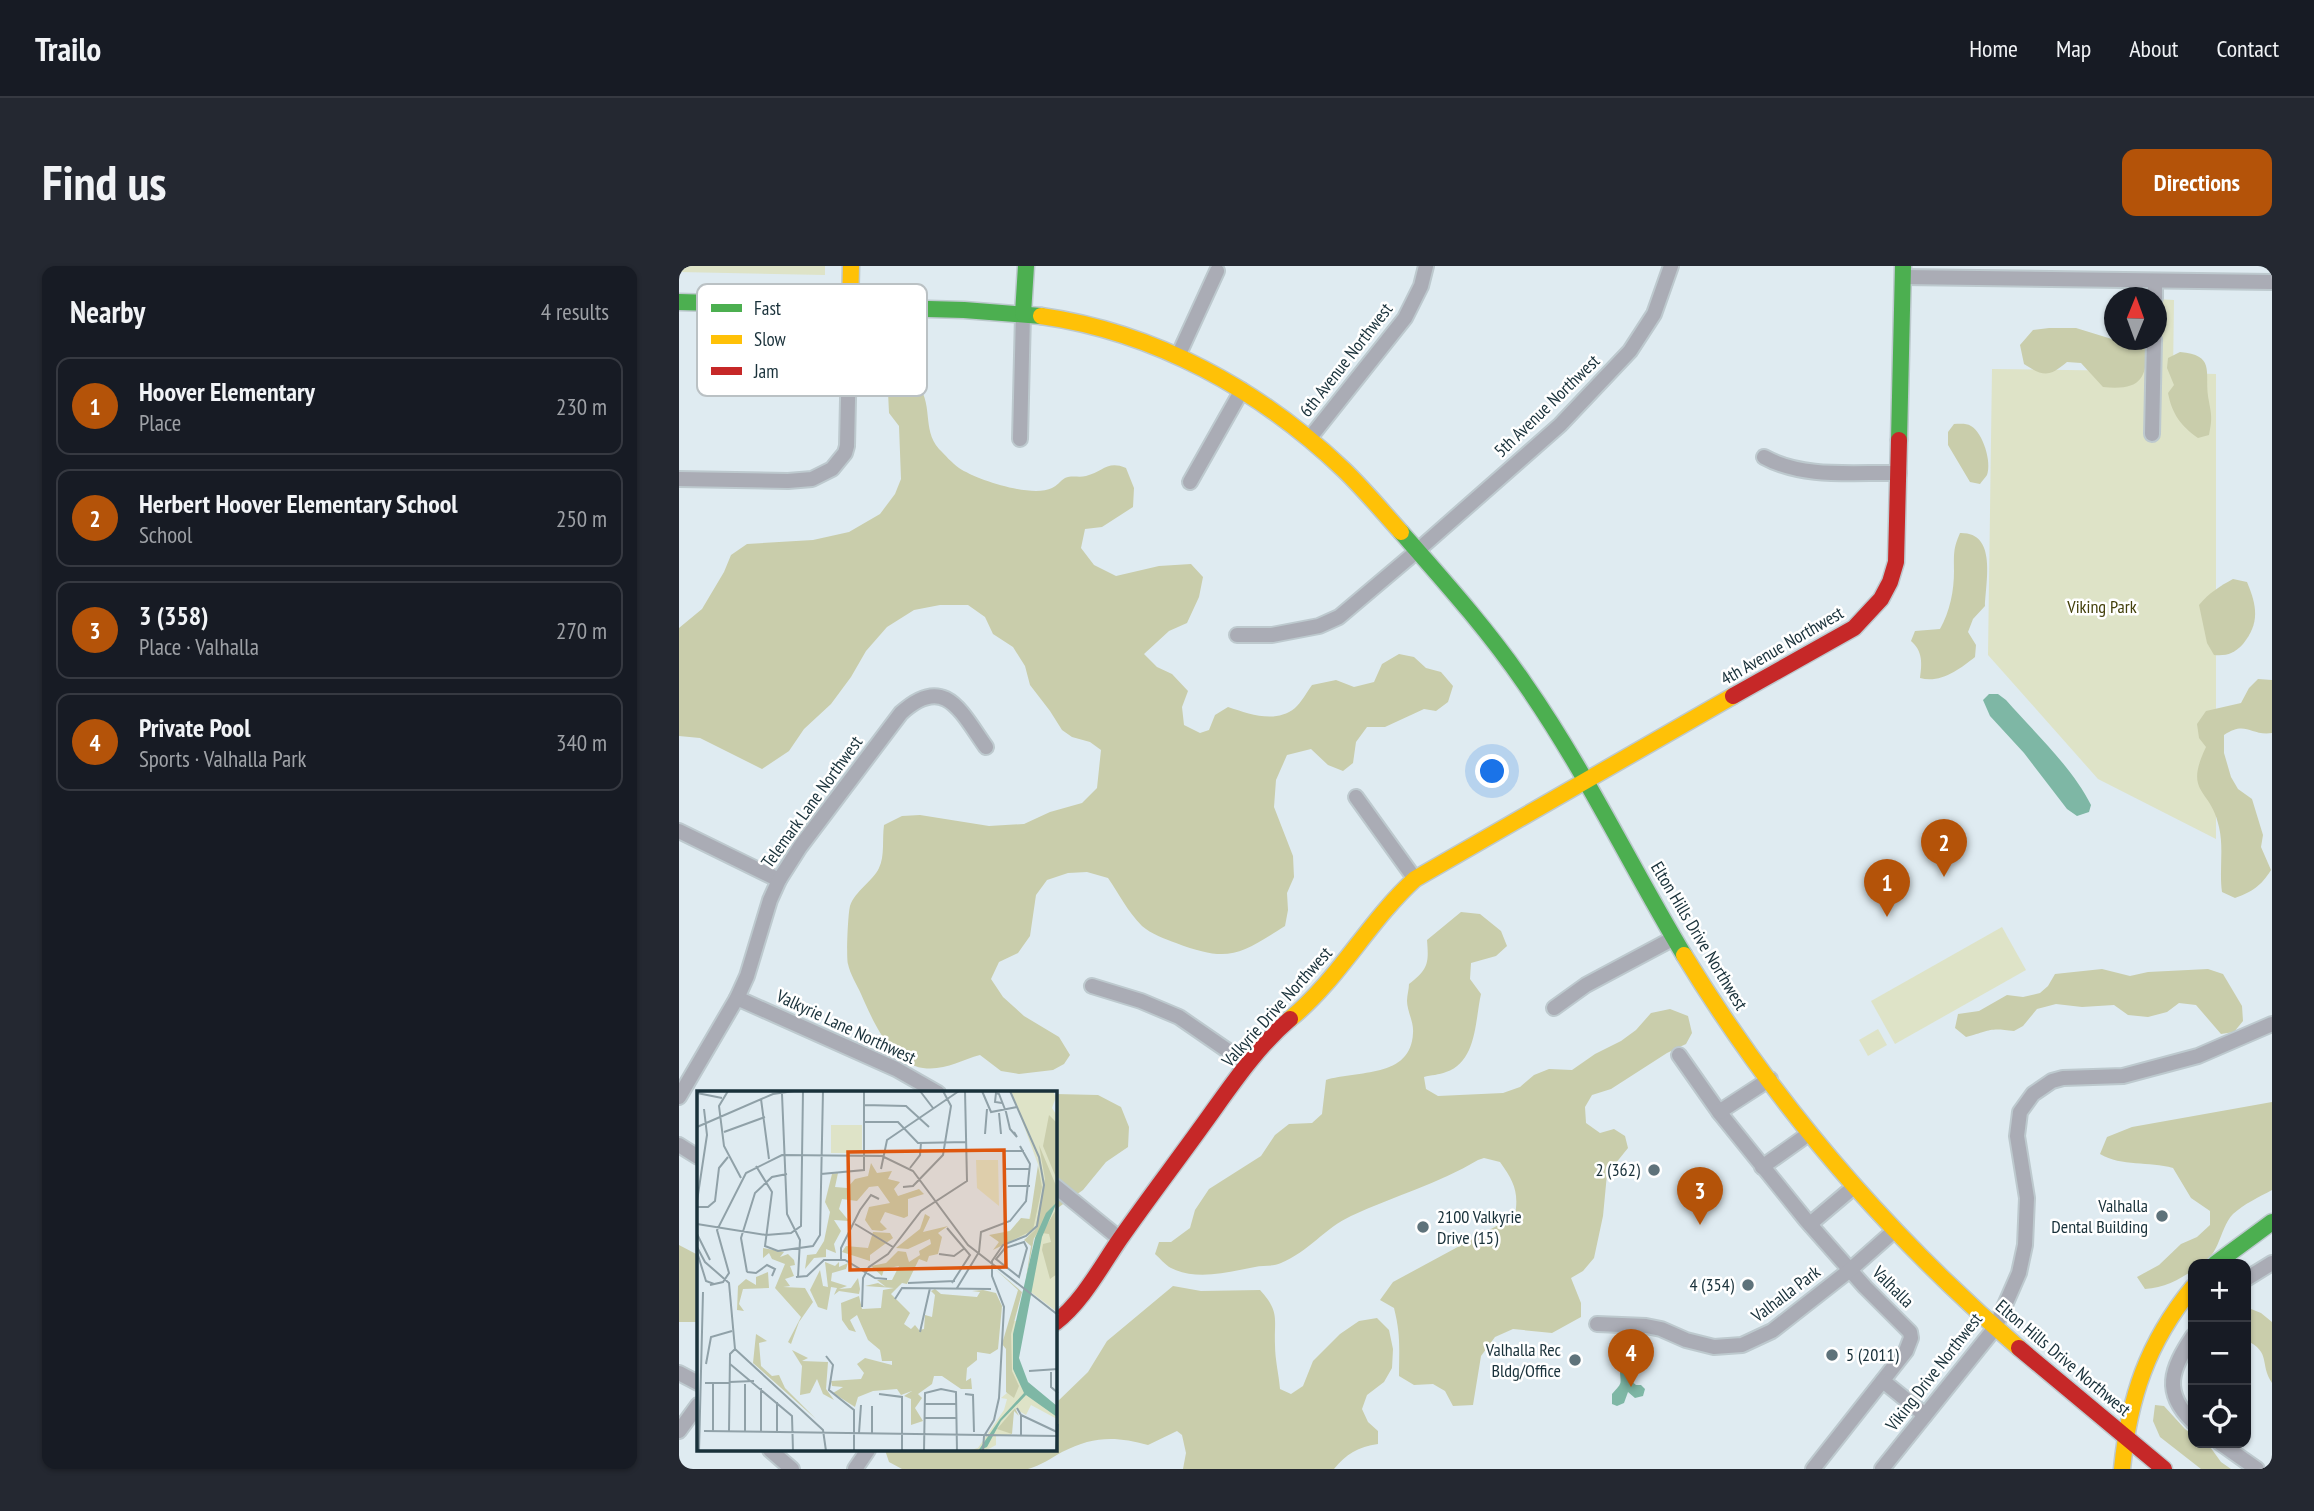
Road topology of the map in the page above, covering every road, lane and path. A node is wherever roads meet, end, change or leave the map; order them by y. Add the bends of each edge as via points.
1 (851, 266) edge
2 (1026, 266) edge
3 (1426, 266) edge
4 (1671, 266) edge
5 (1217, 271) dead end
6 (1903, 272) edge
7 (2155, 281) junction
8 (2272, 282) edge
9 (851, 284) edge
10 (2155, 287) edge
11 (679, 302) edge
12 (697, 302) edge
13 (927, 310) edge
14 (1023, 314) junction
15 (2154, 350) edge
16 (1178, 356) junction
17 (1242, 390) junction
18 (848, 396) edge
19 (2152, 434) dead end
20 (1020, 439) dead end
21 (1309, 439) junction
22 (1764, 457) dead end
23 (1899, 473) junction
24 (679, 479) edge
25 (1190, 482) dead end
26 (1417, 551) junction
27 (1237, 635) dead end
28 (986, 747) dead end
29 (1586, 781) junction
30 (1356, 797) dead end
31 (679, 831) edge
32 (779, 880) junction
33 (1415, 880) junction
34 (1674, 938) junction
35 (1092, 986) dead end
36 (737, 998) junction
37 (1554, 1008) dead end
38 (2272, 1024) edge
39 (1679, 1055) dead end
40 (1247, 1064) junction
41 (1770, 1079) junction
42 (934, 1091) edge
43 (679, 1097) edge
44 (1719, 1112) junction
45 (1810, 1133) junction
46 (679, 1145) edge
47 (697, 1156) edge
48 (1762, 1167) junction
49 (1855, 1186) junction
50 (1057, 1188) edge
51 (2272, 1222) edge
52 (1810, 1224) junction
53 (1894, 1231) junction
54 (1120, 1239) junction
55 (2221, 1259) edge
56 (2272, 1263) edge
57 (1850, 1270) junction
58 (2251, 1276) edge
59 (2188, 1293) edge
60 (1057, 1321) edge
61 (1597, 1324) dead end
62 (1995, 1328) junction
63 (2188, 1345) edge
64 (679, 1373) edge
65 (1883, 1381) junction
66 (697, 1382) edge
67 (697, 1406) edge
68 (1925, 1415) junction
69 (2188, 1417) edge
70 (679, 1431) edge
71 (2124, 1436) junction
72 (2227, 1448) edge
73 (772, 1452) edge
74 (867, 1452) edge
75 (1820, 1467) edge
76 (792, 1469) edge
77 (856, 1469) edge
78 (1882, 1469) edge
79 (2122, 1469) edge
80 (2164, 1469) edge
81 (2257, 1469) edge

1 - 9 main road
2 - 14 main road
3 - 21 street, 6th Avenue Northwest via 1405,318
4 - 26 street, 5th Avenue Northwest via 1654,314 1630,351 1560,425
5 - 16 street
6 - 7 street
6 - 23 main road, 4th Avenue Northwest
7 - 8 street
7 - 10 street
11 - 12 main road, Elton Hills Drive Northwest
13 - 14 main road, Elton Hills Drive Northwest
14 - 16 main road, Elton Hills Drive Northwest via 1119,332
14 - 20 street
15 - 19 street
16 - 17 main road, Elton Hills Drive Northwest
17 - 21 main road, Elton Hills Drive Northwest
17 - 25 street
18 - 24 street via 845,453 832,469 813,479
21 - 26 main road, Elton Hills Drive Northwest via 1345,471
22 - 23 street via 1804,471
23 - 29 main road, 4th Avenue Northwest via 1896,562 1892,582 1871,614
26 - 27 street, 5th Avenue Northwest via 1339,617 1319,626 1272,635
26 - 29 main road, Elton Hills Drive Northwest via 1524,683
28 - 32 street, Telemark Lane Northwest via 949,700 925,696 913,702
29 - 33 main road, Valkyrie Drive Northwest
29 - 34 main road, Elton Hills Drive Northwest
30 - 33 street
31 - 32 street
32 - 36 street, Telemark Lane Northwest
33 - 40 main road, Valkyrie Drive Northwest via 1392,900 1318,994
34 - 37 street via 1585,985
34 - 41 main road, Elton Hills Drive Northwest
35 - 40 street via 1179,1017
36 - 42 street, Valkyrie Lane Northwest via 896,1069
36 - 43 street, Telemark Lane Northwest
38 - 62 street, Viking Drive Northwest via 2198,1056 2123,1076 2052,1080 2033,1094 2020,1112 2017,1136 2027,1198 2025,1245 2019,1273
39 - 44 street, Valhalla
40 - 54 main road, Valkyrie Drive Northwest
41 - 44 street
41 - 45 main road, Elton Hills Drive Northwest
44 - 48 street, Valhalla
45 - 48 street
45 - 49 main road, Elton Hills Drive Northwest
46 - 47 street
48 - 52 street, Valhalla
49 - 52 street
49 - 53 main road, Elton Hills Drive Northwest
50 - 54 street
51 - 55 main road
52 - 57 street, Valhalla
53 - 57 street, Valhalla Park
53 - 62 main road, Elton Hills Drive Northwest
54 - 60 main road, Valkyrie Drive Northwest via 1080,1298
56 - 58 street
57 - 61 street, Valhalla Park via 1772,1331 1742,1345 1700,1345 1646,1326
57 - 65 street, Valhalla via 1905,1326 1911,1338
59 - 71 main road via 2150,1349
62 - 68 street, Viking Drive Northwest
62 - 71 main road, Elton Hills Drive Northwest
63 - 69 street via 2172,1387 2178,1406
64 - 66 street
65 - 68 street
65 - 75 street, Valhalla
67 - 70 street
68 - 78 street, Viking Drive Northwest
71 - 79 main road
71 - 80 main road, Elton Hills Drive Northwest
72 - 81 street
73 - 76 street
74 - 77 street

